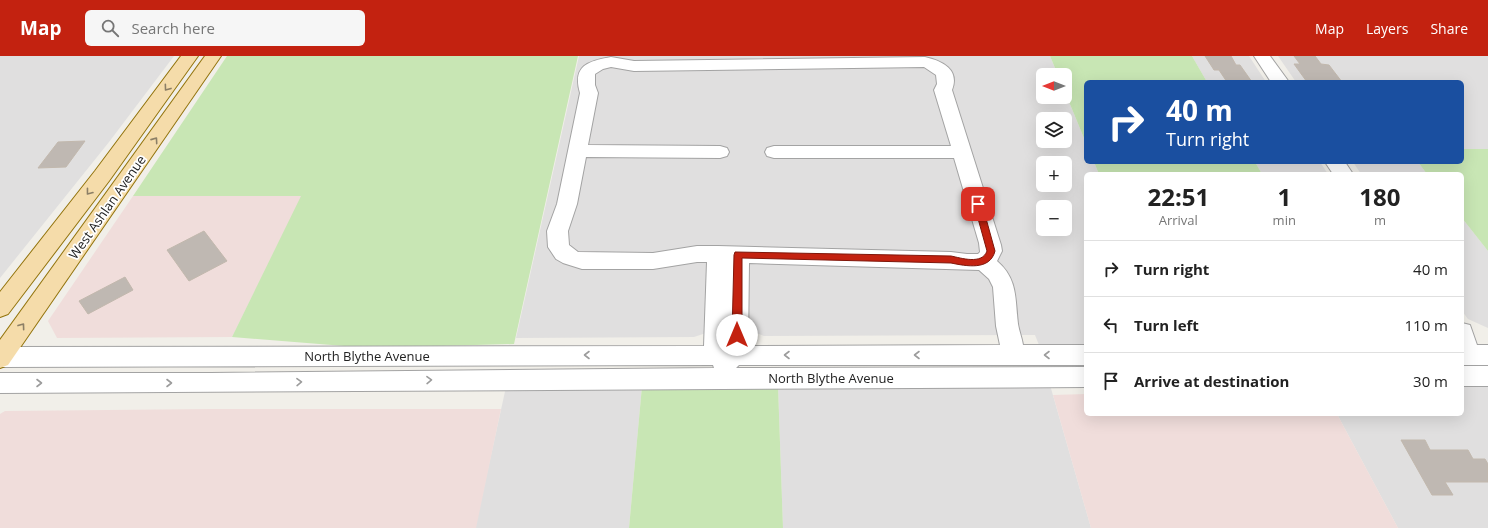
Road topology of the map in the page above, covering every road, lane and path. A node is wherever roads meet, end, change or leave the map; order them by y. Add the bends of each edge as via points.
1 (190, 56) edge
2 (213, 56) edge
3 (1262, 56) edge
4 (1279, 80) edge
5 (577, 151) junction
6 (720, 152) dead end
7 (774, 152) dead end
8 (962, 152) junction
9 (728, 255) junction
10 (982, 261) junction
11 (0, 308) edge
12 (1464, 343) edge
13 (725, 355) junction
14 (1014, 355) junction
15 (0, 357) edge
16 (1467, 359) edge
17 (1083, 366) edge
18 (1488, 376) edge
19 (579, 378) junction
20 (0, 383) edge

1 -> 11 main road, West Ashlan Avenue
15 -> 2 main road, West Ashlan Avenue
3 - 4 street
5 - 6 street
5 - 8 street via 589,93 584,82 591,68 601,64 622,63 634,66 925,62 942,69 946,76 946,86 943,90
5 - 9 street via 567,204 556,238 564,254 571,259 653,260 697,254
7 - 8 street
8 - 10 street via 991,251 990,256
9 - 10 street via 951,260 972,264
9 - 13 street via 727,299 737,345
10 - 14 street via 998,274 1004,287 1007,326
12 - 16 street
14 -> 13 street, North Blythe Avenue
13 -> 15 street, North Blythe Avenue
13 - 19 street, North Blythe Avenue via 726,363 713,368 608,369
17 -> 14 street, North Blythe Avenue
16 - 18 street
17 - 19 street, North Blythe Avenue
20 -> 19 street, North Blythe Avenue

